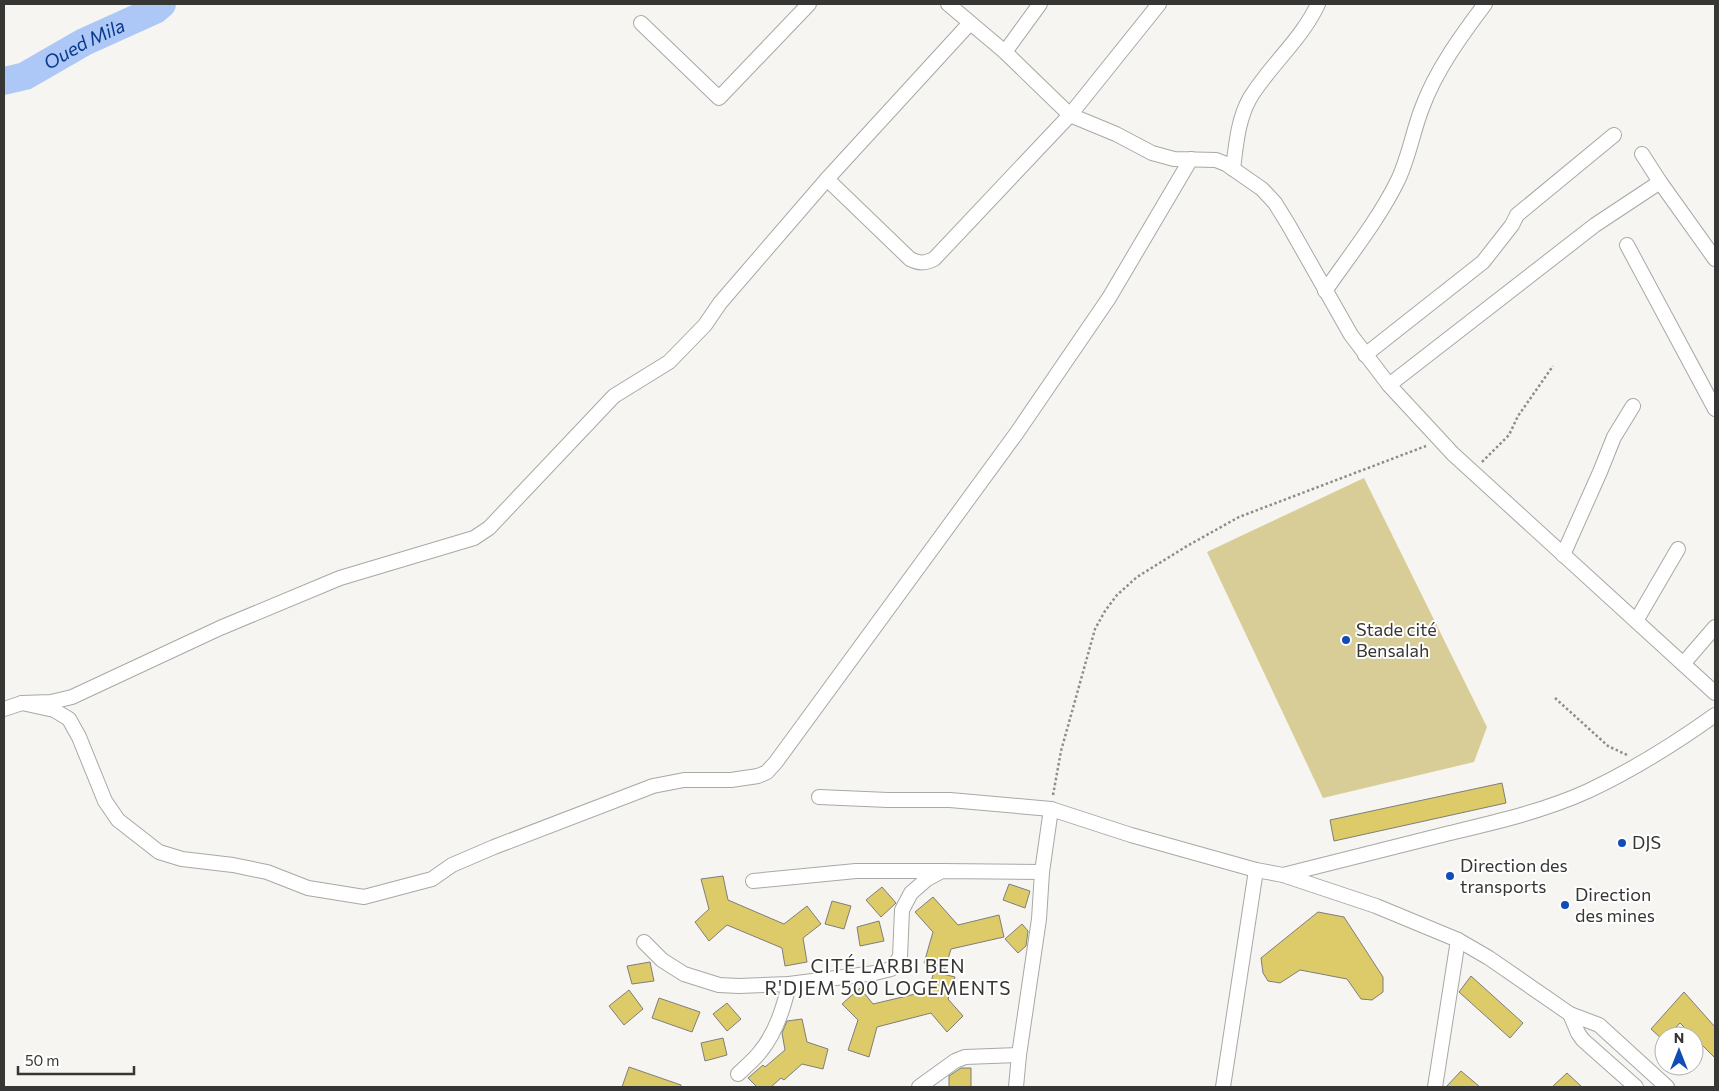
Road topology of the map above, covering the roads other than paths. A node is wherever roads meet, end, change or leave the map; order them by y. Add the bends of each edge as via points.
1 (809, 4) edge
2 (948, 4) edge
3 (1040, 4) edge
4 (1159, 4) edge
5 (1318, 4) edge
6 (1485, 4) edge
7 (641, 23) dead end
8 (970, 23) junction
9 (1005, 52) junction
10 (1070, 115) junction
11 (1614, 135) dead end
12 (1642, 154) dead end
13 (1190, 159) junction
14 (1233, 169) junction
15 (827, 179) junction
16 (1660, 182) junction
17 (1627, 245) dead end
18 (1715, 259) edge
19 (1325, 291) junction
20 (1365, 355) junction
21 (1389, 385) junction
22 (1633, 406) dead end
23 (1715, 409) edge
24 (1678, 549) dead end
25 (1563, 555) junction
26 (1636, 621) junction
27 (1715, 627) edge
28 (1683, 664) junction
29 (1715, 693) edge
30 (22, 703) junction
31 (4, 709) edge
32 (1715, 715) edge
33 (820, 797) dead end
34 (1051, 809) junction
35 (1256, 870) junction
36 (942, 871) junction
37 (1042, 872) junction
38 (1283, 875) junction
39 (754, 881) dead end
40 (1458, 940) junction
41 (644, 942) dead end
42 (789, 984) junction
43 (1570, 1014) junction
44 (1019, 1055) junction
45 (738, 1074) dead end
46 (919, 1087) edge
47 (1016, 1087) edge
48 (1223, 1087) edge
49 (1435, 1087) edge
50 (1636, 1087) edge
51 (1667, 1087) edge

1 - 7 street via 719,98
2 - 8 street
3 - 9 street
4 - 10 street
5 - 14 street via 1304,29 1250,98 1236,139
6 - 19 street via 1431,86 1408,157 1385,205
8 - 9 street
8 - 15 street
9 - 10 street
10 - 13 street via 1152,153
10 - 15 street via 934,259 924,263 910,259
11 - 20 street via 1517,216 1483,262
12 - 16 street
13 - 14 street via 1216,160
13 - 30 street via 1110,298 1016,434 767,772 731,780 684,780 653,786 494,847 452,865 432,879 364,897 308,888 267,872 182,859 159,852 118,820 105,801 69,719 54,710
14 - 19 street via 1262,189 1275,203
15 - 30 street via 685,346 669,362 614,396 489,528 474,538 340,578 220,628 72,697
16 - 18 street
16 - 21 street via 1595,224
17 - 23 street
19 - 20 street
20 - 21 street
21 - 25 street via 1439,441
22 - 25 street via 1614,437
24 - 26 street
25 - 26 street
26 - 28 street
27 - 28 street
28 - 29 street
30 - 31 street
32 - 38 street via 1644,763 1587,792 1546,808
33 - 34 street via 950,800
34 - 35 street
34 - 37 street
35 - 38 street
35 - 48 street
36 - 37 street
36 - 39 street via 856,871
36 - 42 street via 911,893 902,910 900,957 890,969
37 - 44 street via 1039,919
38 - 40 street via 1376,906
40 - 43 street via 1503,966
40 - 49 street
41 - 42 street via 662,960 698,980 739,986
42 - 45 street via 785,1004 761,1052
43 - 50 street via 1583,1040
43 - 51 street via 1599,1025
44 - 46 street via 965,1057
44 - 47 street

